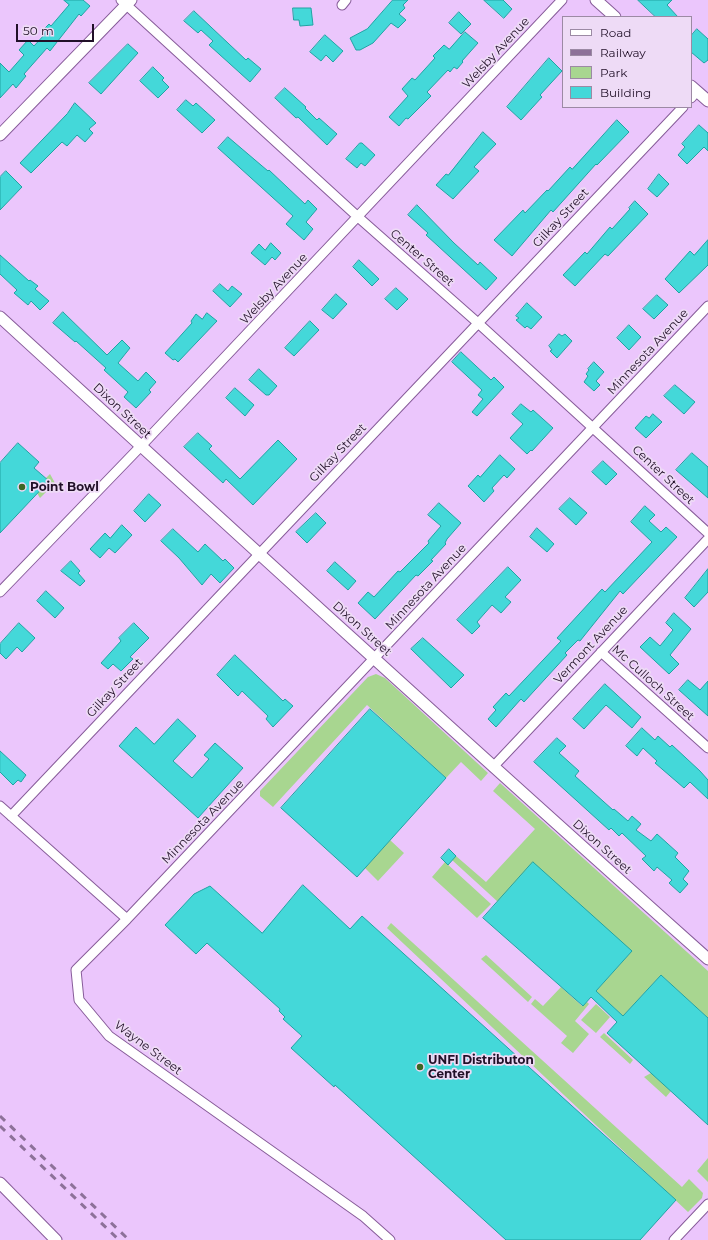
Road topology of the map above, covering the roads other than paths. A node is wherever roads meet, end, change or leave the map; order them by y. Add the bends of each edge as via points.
1 (562, 0) edge
2 (596, 0) edge
3 (126, 2) edge
4 (614, 16) edge
5 (693, 92) edge
6 (708, 101) edge
7 (682, 108) edge
8 (0, 135) edge
9 (358, 217) junction
10 (708, 306) edge
11 (0, 317) edge
12 (478, 323) junction
13 (594, 428) junction
14 (142, 446) junction
15 (708, 532) edge
16 (708, 539) edge
17 (259, 552) junction
18 (0, 592) edge
19 (601, 652) junction
20 (376, 658) junction
21 (708, 748) edge
22 (492, 767) junction
23 (0, 806) edge
24 (11, 816) junction
25 (127, 919) junction
26 (708, 959) edge
27 (0, 1183) edge
28 (708, 1204) edge
29 (56, 1240) edge
30 (390, 1240) edge
31 (674, 1240) edge

1 - 9 street, Welsby Avenue
2 - 4 street
3 - 8 street
3 - 9 street, Center Street
5 - 6 street
7 - 12 street, Gilkay Street
9 - 12 street, Center Street
9 - 14 street, Welsby Avenue
10 - 13 street, Minnesota Avenue
11 - 14 street, Dixon Street
12 - 13 street, Center Street
12 - 17 street, Gilkay Street
13 - 15 street, Center Street
13 - 20 street, Minnesota Avenue
14 - 17 street, Dixon Street
14 - 18 street, Welsby Avenue
16 - 19 street, Vermont Avenue
17 - 20 street, Dixon Street
17 - 24 street, Gilkay Street
19 - 21 street, Mc Culloch Street
19 - 22 street, Vermont Avenue
20 - 22 street, Dixon Street
20 - 25 street, Minnesota Avenue
22 - 26 street, Dixon Street
23 - 24 street
24 - 25 street
25 - 30 street, Wayne Street via 76,970 79,1000 108,1036 363,1216
27 - 29 street
28 - 31 street

